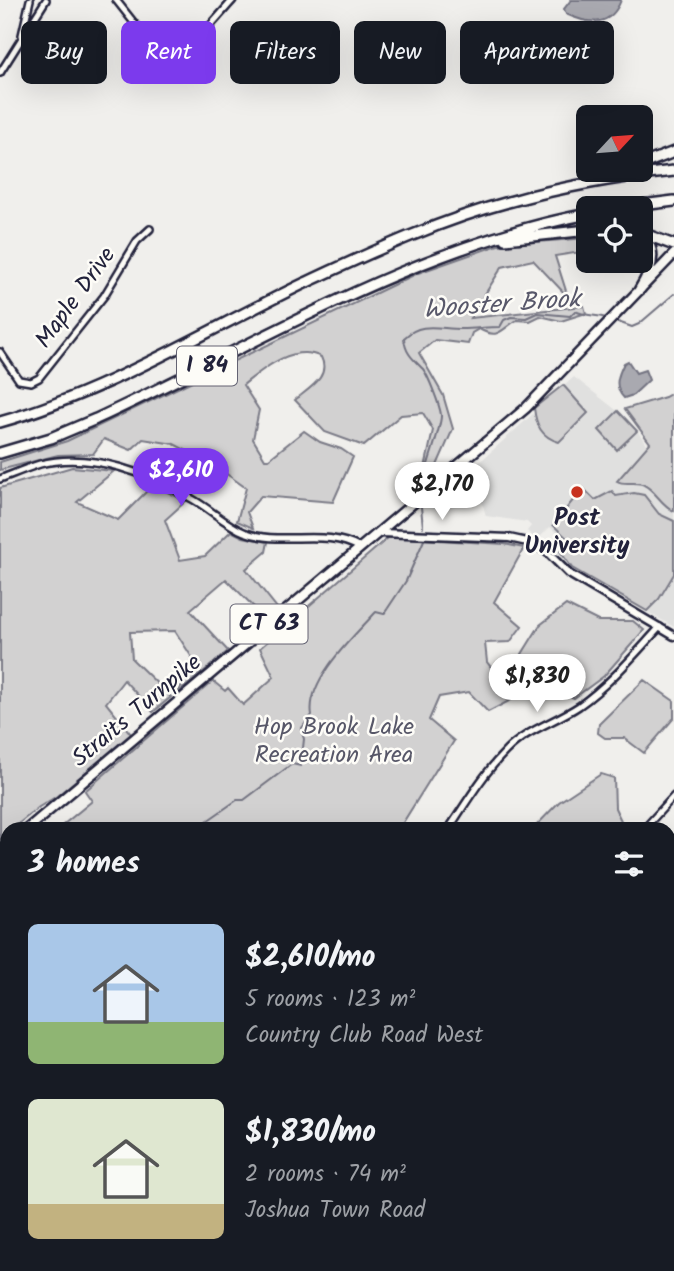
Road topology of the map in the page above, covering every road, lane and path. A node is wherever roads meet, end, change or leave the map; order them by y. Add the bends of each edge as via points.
1 (30, 0) edge
2 (46, 0) edge
3 (116, 0) edge
4 (233, 0) edge
5 (26, 21) edge
6 (33, 21) edge
7 (21, 40) edge
8 (0, 73) edge
9 (674, 152) edge
10 (653, 160) edge
11 (674, 171) edge
12 (582, 182) edge
13 (534, 195) junction
14 (674, 201) edge
15 (653, 204) edge
16 (576, 217) edge
17 (150, 229) dead end
18 (576, 231) edge
19 (653, 238) edge
20 (674, 245) edge
21 (452, 252) junction
22 (674, 254) edge
23 (649, 273) edge
24 (640, 289) junction
25 (0, 352) edge
26 (0, 422) edge
27 (0, 453) edge
28 (0, 479) edge
29 (381, 533) junction
30 (360, 548) junction
31 (660, 627) junction
32 (674, 636) edge
33 (674, 796) edge
34 (35, 822) edge
35 (454, 822) edge
36 (650, 822) edge

1 - 5 street
2 - 6 street
3 - 4 street via 154,48 170,60 185,51
7 - 8 street
9 - 10 highway
11 - 13 highway, I 84
12 - 13 highway
13 - 26 highway, I 84 via 397,241 84,392
14 - 15 highway
16 - 21 highway, I 84
17 - 25 street, Maple Drive via 39,378 19,380
18 - 21 highway via 509,238
19 - 20 highway
21 - 27 highway, I 84 via 367,288 96,419
22 - 24 main road, Straits Turnpike / CT 63
23 - 24 highway
24 - 29 main road, Straits Turnpike / CT 63 via 526,408
28 - 30 street via 42,464 113,466 193,499 244,532 347,540
29 - 30 main road, Straits Turnpike / CT 63
29 - 31 street via 520,539 537,545 567,573
30 - 34 main road, Straits Turnpike / CT 63
31 - 32 street
31 - 35 street via 601,690 506,751
33 - 36 street

